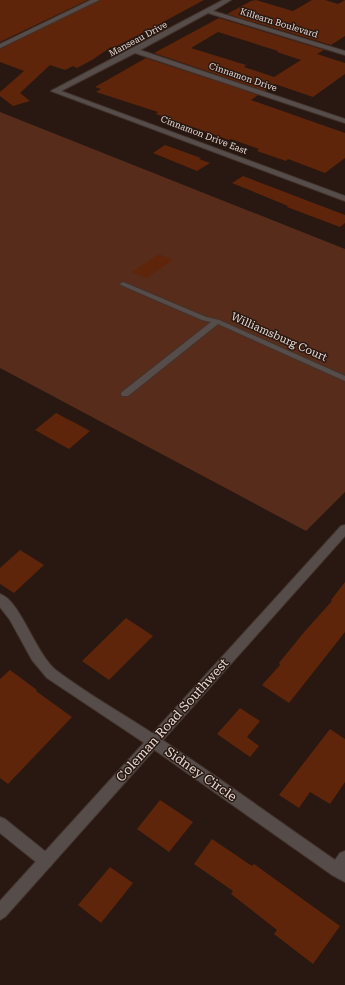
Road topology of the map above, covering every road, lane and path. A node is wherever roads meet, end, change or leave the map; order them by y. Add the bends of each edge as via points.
1 (96, 0) edge
2 (228, 0) edge
3 (207, 11) junction
4 (0, 46) edge
5 (136, 50) junction
6 (345, 53) edge
7 (55, 91) joint
8 (345, 121) edge
9 (345, 199) edge
10 (123, 284) dead end
11 (217, 321) junction
12 (345, 379) edge
13 (125, 394) dead end
14 (345, 529) edge
15 (0, 599) edge
16 (154, 742) junction
17 (0, 824) edge
18 (46, 861) junction
19 (342, 868) edge
20 (0, 912) edge

1 - 4 street
2 - 3 street, Manseau Drive
3 - 5 street, Manseau Drive
3 - 6 street, Killearn Boulevard
5 - 7 street, Manseau Drive
5 - 8 street, Cinnamon Drive
7 - 9 street, Cinnamon Drive East
10 - 11 lane, Williamsburg Court via 204,319
11 - 12 lane, Williamsburg Court
11 - 13 lane
14 - 16 street, Coleman Road Southwest
15 - 16 street, Sidney Circle via 8,605 43,667
16 - 18 street, Coleman Road Southwest
16 - 19 street, Sidney Circle
17 - 18 street
18 - 20 street, Coleman Road Southwest

